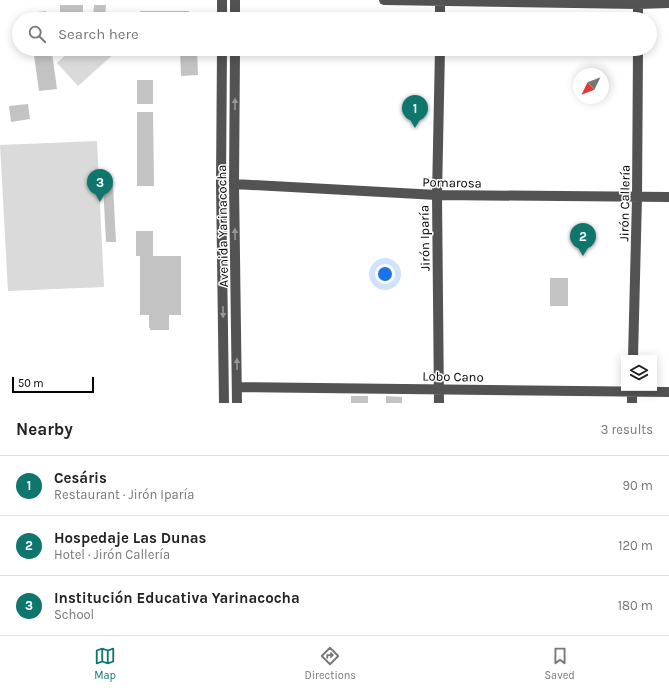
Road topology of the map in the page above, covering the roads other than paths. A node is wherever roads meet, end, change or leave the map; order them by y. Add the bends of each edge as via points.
1 (222, 0) edge
2 (236, 0) edge
3 (384, 0) edge
4 (440, 0) edge
5 (638, 2) edge
6 (669, 3) edge
7 (222, 12) edge
8 (235, 12) edge
9 (440, 12) edge
10 (222, 56) edge
11 (235, 56) edge
12 (440, 56) edge
13 (638, 56) edge
14 (234, 184) junction
15 (437, 195) junction
16 (669, 197) edge
17 (637, 198) junction
18 (633, 355) edge
19 (237, 387) junction
20 (439, 389) junction
21 (621, 390) edge
22 (632, 391) edge
23 (650, 391) edge
24 (669, 392) edge
25 (224, 403) edge
26 (237, 403) edge
27 (439, 403) edge
28 (632, 403) edge

1 - 7 street
2 - 8 street
3 - 4 street
4 - 5 street
4 - 9 street
5 - 6 street
10 -> 25 street, Avenida Yarinacocha
14 -> 11 street, Avenida Yarinacocha
12 - 15 street, Jirón Iparía
13 - 17 street, Jirón Callería
14 - 15 street, Pomarosa
19 -> 14 street, Avenida Yarinacocha
15 - 17 street, Pomarosa
15 - 20 street, Jirón Iparía
16 - 17 street, Pomarosa
17 - 18 street, Jirón Callería
19 - 20 street, Lobo Cano
19 - 26 street, Avenida Yarinacocha
20 - 21 street, Lobo Cano
20 - 27 street, Jirón Iparía
22 - 28 street
23 - 24 street, Lobo Cano

